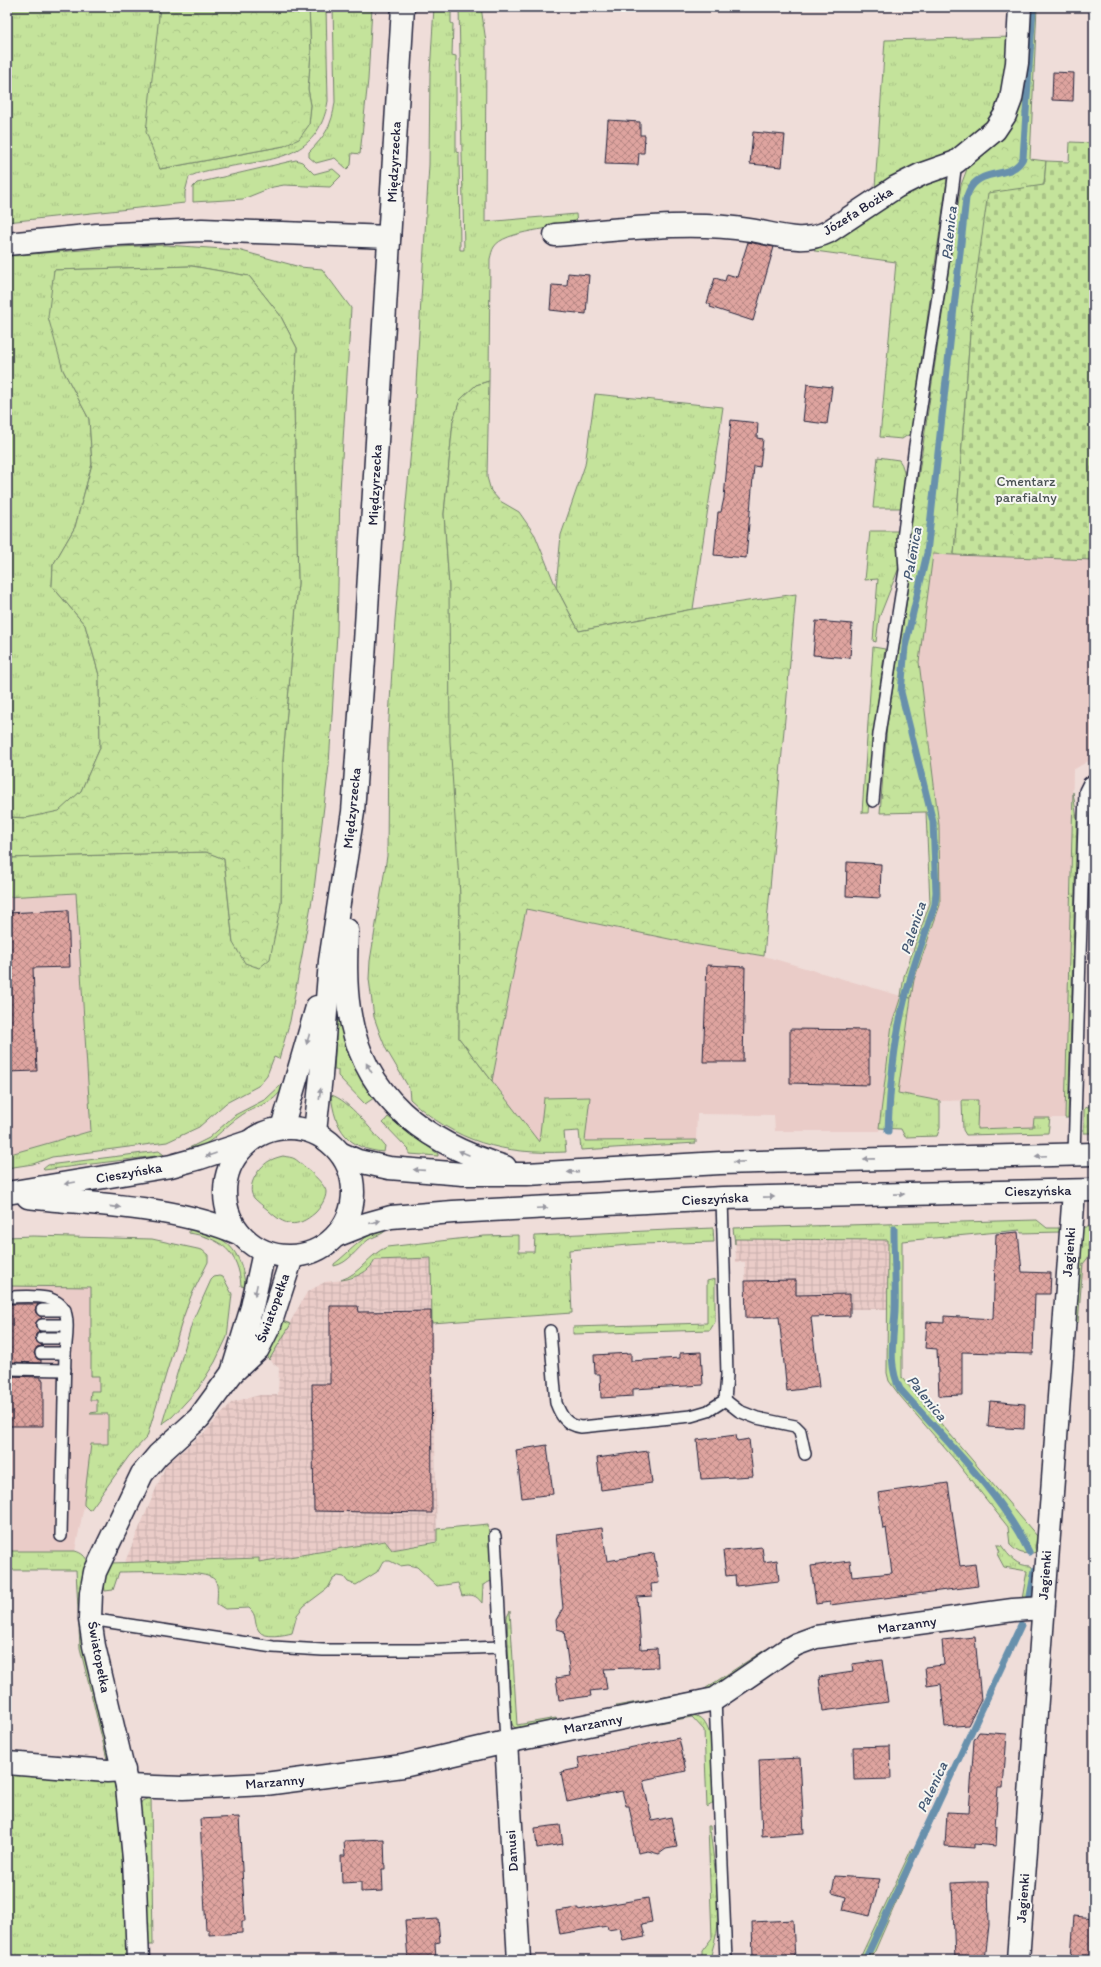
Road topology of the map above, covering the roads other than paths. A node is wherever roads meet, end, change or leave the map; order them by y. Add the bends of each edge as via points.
1 (403, 7) edge
2 (1020, 7) edge
3 (956, 162) junction
4 (555, 234) dead end
5 (390, 238) junction
6 (7, 244) edge
7 (1094, 780) edge
8 (873, 801) dead end
9 (353, 812) junction
10 (330, 961) junction
11 (282, 1128) junction
12 (315, 1132) junction
13 (248, 1142) junction
14 (342, 1154) junction
15 (1084, 1154) edge
16 (528, 1174) junction
17 (1084, 1190) edge
18 (7, 1194) edge
19 (722, 1198) junction
20 (240, 1234) junction
21 (338, 1235) junction
22 (264, 1252) junction
23 (292, 1257) junction
24 (7, 1297) edge
25 (42, 1310) dead end
26 (64, 1310) junction
27 (42, 1325) dead end
28 (66, 1325) junction
29 (550, 1331) dead end
30 (42, 1338) dead end
31 (66, 1338) junction
32 (42, 1353) dead end
33 (66, 1353) junction
34 (7, 1369) edge
35 (65, 1370) junction
36 (232, 1373) junction
37 (725, 1400) junction
38 (805, 1454) dead end
39 (61, 1536) dead end
40 (495, 1536) dead end
41 (1043, 1608) junction
42 (90, 1619) junction
43 (501, 1647) junction
44 (715, 1699) junction
45 (506, 1742) junction
46 (7, 1763) edge
47 (125, 1778) junction
48 (138, 1960) edge
49 (519, 1960) edge
50 (726, 1960) edge
51 (1018, 1960) edge

1 - 5 main road, Międzyrzecka
2 - 3 main road, Józefa Bożka via 1018,63 1005,115 994,130
3 - 4 main road, Józefa Bożka via 922,174 818,236 795,239 752,230 693,226
3 - 8 lane via 915,445 903,539 905,570 879,734
5 - 6 main road via 202,230 97,235
5 - 9 main road, Międzyrzecka
7 - 15 lane via 1089,783 1085,798
9 - 10 main road, Międzyrzecka
16 -> 9 main road via 480,1160 434,1138 394,1104 365,1062 354,1035 347,994 346,951
10 -> 11 main road, Międzyrzecka
12 -> 10 main road, Międzyrzecka via 322,1076
11 - 12 main road via 299,1128
11 - 13 main road via 264,1132
12 - 14 main road via 330,1141
13 -> 18 main road, Cieszyńska via 171,1166
13 - 20 main road via 234,1158 226,1176 224,1197 229,1217
16 -> 14 main road via 463,1174 389,1168 358,1161
14 - 21 main road via 349,1167 352,1192 346,1220
15 -> 16 main road via 720,1163
19 -> 17 main road, Cieszyńska
17 - 41 main road, Jagienki
18 -> 20 main road, Cieszyńska via 185,1215
21 -> 19 main road, Cieszyńska via 366,1224 404,1215
19 - 37 lane via 727,1375
20 - 22 main road via 251,1245
21 - 23 main road via 317,1251
22 - 23 main road
22 -> 36 main road, Światopełka via 252,1307
23 - 36 main road, Światopełka via 265,1338 258,1349
24 - 26 lane via 49,1298 59,1303
25 - 26 lane
26 - 28 lane
27 - 28 lane
28 - 31 lane
29 - 37 lane via 556,1403 560,1414 572,1426 581,1428 691,1416 708,1411
30 - 31 lane
31 - 33 lane
32 - 33 lane
33 - 35 lane
34 - 35 lane
35 - 39 lane
36 - 42 main road, Światopełka via 199,1418 158,1455 142,1474 95,1572
37 - 38 lane via 739,1411 757,1418 795,1426 800,1431
40 - 43 lane
41 - 44 main road, Marzanny via 1013,1610 806,1640 788,1649
41 - 51 main road, Jagienki
42 - 43 lane via 273,1647 323,1650
42 - 47 main road, Światopełka
43 - 45 lane
44 - 45 main road, Marzanny
44 - 50 lane
45 - 47 main road, Marzanny via 403,1766 280,1782 183,1788
45 - 49 main road, Danusi
46 - 47 main road, Marzanny via 107,1771
47 - 48 main road, Światopełka via 134,1859

